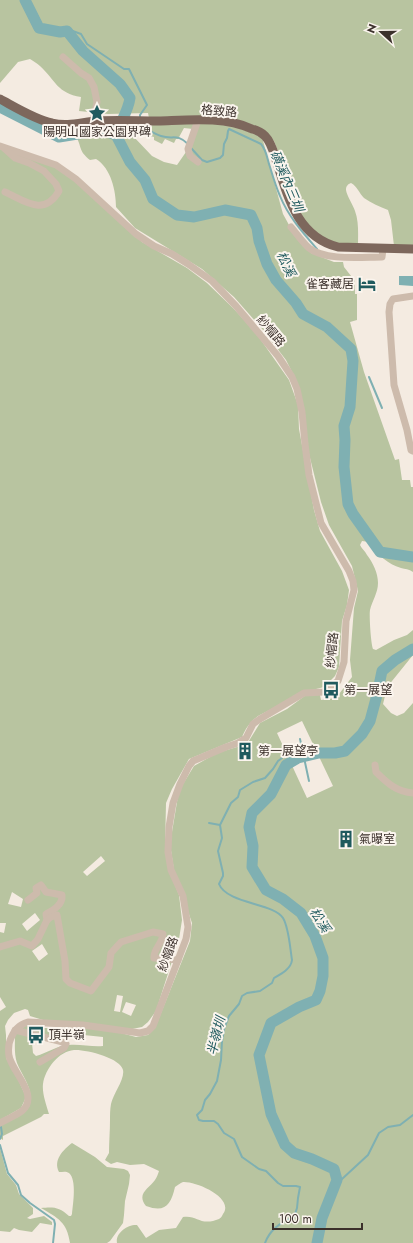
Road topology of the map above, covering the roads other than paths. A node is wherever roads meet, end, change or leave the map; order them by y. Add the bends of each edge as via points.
1 (63, 57) dead end
2 (0, 99) edge
3 (198, 120) junction
4 (96, 122) junction
5 (1, 146) edge
6 (198, 162) dead end
7 (5, 192) dead end
8 (291, 227) dead end
9 (413, 249) edge
10 (361, 252) junction
11 (413, 296) edge
12 (413, 451) edge
13 (375, 765) dead end
14 (413, 794) edge
15 (28, 900) dead end
16 (47, 920) junction
17 (0, 947) edge
18 (178, 960) junction
19 (15, 1030) junction
20 (40, 1062) dead end
21 (0, 1123) edge

1 - 4 street via 89,78 94,87
2 - 4 main road via 47,122 61,125
3 - 4 main road, 格致路
3 - 6 street via 188,150 190,156
3 - 10 main road, 格致路 via 238,123 265,136 272,146 292,206 306,228 330,245
5 - 7 street via 15,158 44,171 56,184 58,191 45,205 35,206
5 - 18 street, 紗帽路 via 56,165 76,179 136,234 212,281 278,356 297,389 309,475 321,523 353,581 354,590 346,621 344,662 338,681 324,692 304,694 260,719 253,724 246,738 238,744 193,761 180,784 173,803 168,852 171,870 183,896 188,927
8 - 10 street via 309,248 320,254 335,257
9 - 10 main road, 格致路
11 - 12 street via 393,300 389,312 394,385
13 - 14 street via 376,772 390,785 402,792
15 - 16 street via 37,893 36,888 41,885 46,892 62,895 61,903 46,914
16 - 17 street via 32,946 20,941
16 - 18 street via 57,916 66,979 91,991 109,967 111,953 121,942 153,932 162,934 163,938 154,958
18 - 19 street, 紗帽路 via 153,1026 148,1031 132,1033 99,1027 28,1022
19 - 20 street via 66,1044 64,1048
19 - 21 street via 8,1044 9,1057 25,1086 27,1103 21,1111

